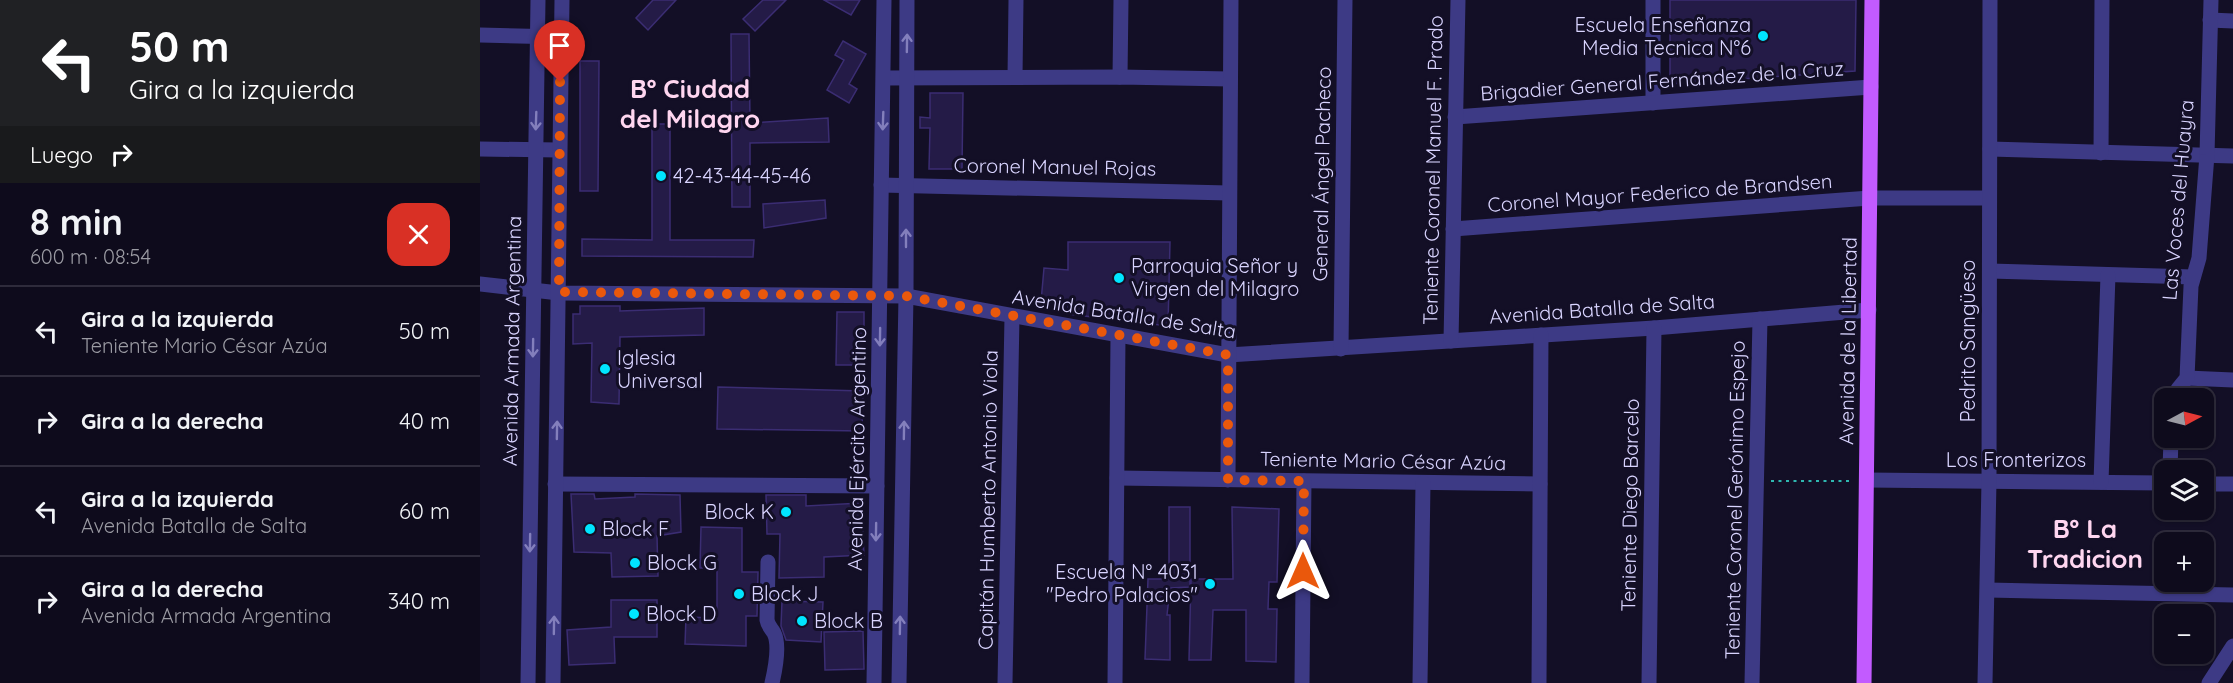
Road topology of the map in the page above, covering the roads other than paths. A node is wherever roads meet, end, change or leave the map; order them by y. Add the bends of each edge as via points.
1 (538, 0) edge
2 (562, 0) edge
3 (884, 0) edge
4 (907, 0) edge
5 (1016, 0) edge
6 (1121, 0) edge
7 (1231, 0) edge
8 (1345, 0) edge
9 (1458, 0) edge
10 (1653, 0) edge
11 (1872, 0) edge
12 (1990, 0) edge
13 (2102, 0) edge
14 (2211, 0) edge
15 (2210, 20) junction
16 (2233, 21) edge
17 (480, 35) edge
18 (538, 36) junction
19 (561, 37) junction
20 (1015, 77) junction
21 (1120, 77) junction
22 (884, 78) junction
23 (906, 78) junction
24 (1230, 79) junction
25 (1871, 87) junction
26 (1653, 103) junction
27 (1455, 117) junction
28 (480, 149) edge
29 (535, 149) junction
30 (1990, 149) junction
31 (559, 150) junction
32 (2101, 153) junction
33 (2207, 155) junction
34 (2233, 156) edge
35 (881, 185) junction
36 (905, 185) junction
37 (1229, 193) junction
38 (1870, 198) junction
39 (1989, 198) junction
40 (1453, 229) junction
41 (1990, 271) junction
42 (2108, 275) junction
43 (2193, 277) junction
44 (480, 284) edge
45 (534, 289) junction
46 (559, 292) junction
47 (881, 295) junction
48 (906, 296) junction
49 (1869, 310) junction
50 (1012, 317) junction
51 (1760, 319) junction
52 (1654, 328) junction
53 (1541, 335) junction
54 (1118, 336) junction
55 (1451, 341) junction
56 (1341, 349) junction
57 (1228, 355) junction
58 (2187, 378) junction
59 (2233, 380) edge
60 (2178, 388) edge
61 (1117, 478) junction
62 (1228, 480) junction
63 (1867, 480) junction
64 (1304, 481) junction
65 (1989, 481) junction
66 (2101, 482) junction
67 (1423, 483) junction
68 (2154, 483) edge
69 (555, 484) junction
70 (1540, 484) junction
71 (2214, 484) edge
72 (2233, 484) edge
73 (877, 486) junction
74 (768, 562) dead end
75 (1988, 590) junction
76 (2233, 595) edge
77 (2233, 646) edge
78 (528, 683) edge
79 (553, 683) edge
80 (772, 683) edge
81 (874, 683) edge
82 (899, 683) edge
83 (1005, 683) edge
84 (1115, 683) edge
85 (1302, 683) edge
86 (1420, 683) edge
87 (1539, 683) edge
88 (1649, 683) edge
89 (1752, 683) edge
90 (1864, 683) edge
91 (1985, 683) edge
92 (2210, 683) edge

1 - 18 street, Avenida Armada Argentina
2 - 19 street
3 - 22 street, Avenida Ejército Argentino
23 -> 4 street
5 - 20 street
6 - 21 street
7 - 24 street
8 - 56 street, General Ángel Pacheco
9 - 27 street, Teniente Coronel Manuel F. Prado
10 - 26 street
11 - 25 main road, Avenida de la Libertad
12 - 30 street, Pedrito Sangüeso
13 - 32 street
14 - 15 street, Las Voces del Huayra
15 - 16 street
15 - 33 street, Las Voces del Huayra
17 - 18 street
18 - 19 street
18 -> 29 street, Avenida Armada Argentina
19 - 31 street
20 - 21 street
20 - 23 street
21 - 24 street
22 - 23 street
22 -> 35 street, Avenida Ejército Argentino
23 - 36 street
24 - 37 street
25 - 26 street, Brigadier General Fernández de la Cruz
25 - 38 main road, Avenida de la Libertad
26 - 27 street, Brigadier General Fernández de la Cruz
27 - 40 street, Teniente Coronel Manuel F. Prado
28 - 29 street
29 - 31 street
29 - 45 street, Avenida Armada Argentina
30 - 32 street
30 - 39 street, Pedrito Sangüeso
31 - 46 street
32 - 33 street
33 - 34 street
33 - 43 street, Las Voces del Huayra via 2199,258
35 - 36 street, Coronel Manuel Rojas
35 - 47 street, Avenida Ejército Argentino
36 - 37 street, Coronel Manuel Rojas
48 -> 36 street
37 - 57 street
38 - 39 street, Coronel Mayor Federico de Brandsen
38 - 40 street, Coronel Mayor Federico de Brandsen
38 - 49 main road, Avenida de la Libertad
39 - 41 street, Pedrito Sangüeso
40 - 55 street, Teniente Coronel Manuel F. Prado
41 - 42 street
41 - 65 street, Pedrito Sangüeso
42 - 43 street
42 - 66 street
43 - 58 street, Las Voces del Huayra
44 - 45 street, Avenida Batalla de Salta
45 - 46 street, Avenida Batalla de Salta
45 -> 78 street, Avenida Armada Argentina
46 - 47 street, Avenida Batalla de Salta
69 -> 46 street
47 - 48 street, Avenida Batalla de Salta
47 -> 73 street, Avenida Ejército Argentino
48 - 50 street, Avenida Batalla de Salta
82 -> 48 street
49 - 51 street, Avenida Batalla de Salta
49 - 63 main road, Avenida de la Libertad
50 - 54 street, Avenida Batalla de Salta
50 - 83 street, Capitán Humberto Antonio Viola
51 - 52 street, Avenida Batalla de Salta
51 - 89 street, Teniente Coronel Gerónimo Espejo
52 - 53 street, Avenida Batalla de Salta
52 - 88 street, Teniente Diego Barcelo
53 - 55 street, Avenida Batalla de Salta
53 - 70 street
54 - 57 street, Avenida Batalla de Salta
54 - 61 street
55 - 56 street, Avenida Batalla de Salta
56 - 57 street, Avenida Batalla de Salta
57 - 62 street
58 - 59 street
58 - 60 street, Las Voces del Huayra
61 - 62 street, Teniente Mario César Azúa
61 - 84 street
62 - 64 street, Teniente Mario César Azúa
63 - 65 street, Los Fronterizos
63 - 90 main road, Avenida de la Libertad
64 - 67 street, Teniente Mario César Azúa
64 - 85 street
65 - 66 street, Los Fronterizos
65 - 75 street, Pedrito Sangüeso
66 - 68 street, Los Fronterizos
67 - 70 street, Teniente Mario César Azúa
67 - 86 street
69 - 73 street
79 -> 69 street
70 - 87 street
71 - 72 street
73 -> 81 street, Avenida Ejército Argentino
74 - 80 street via 767,620 775,635
75 - 76 street
75 - 91 street, Pedrito Sangüeso
77 - 92 street

